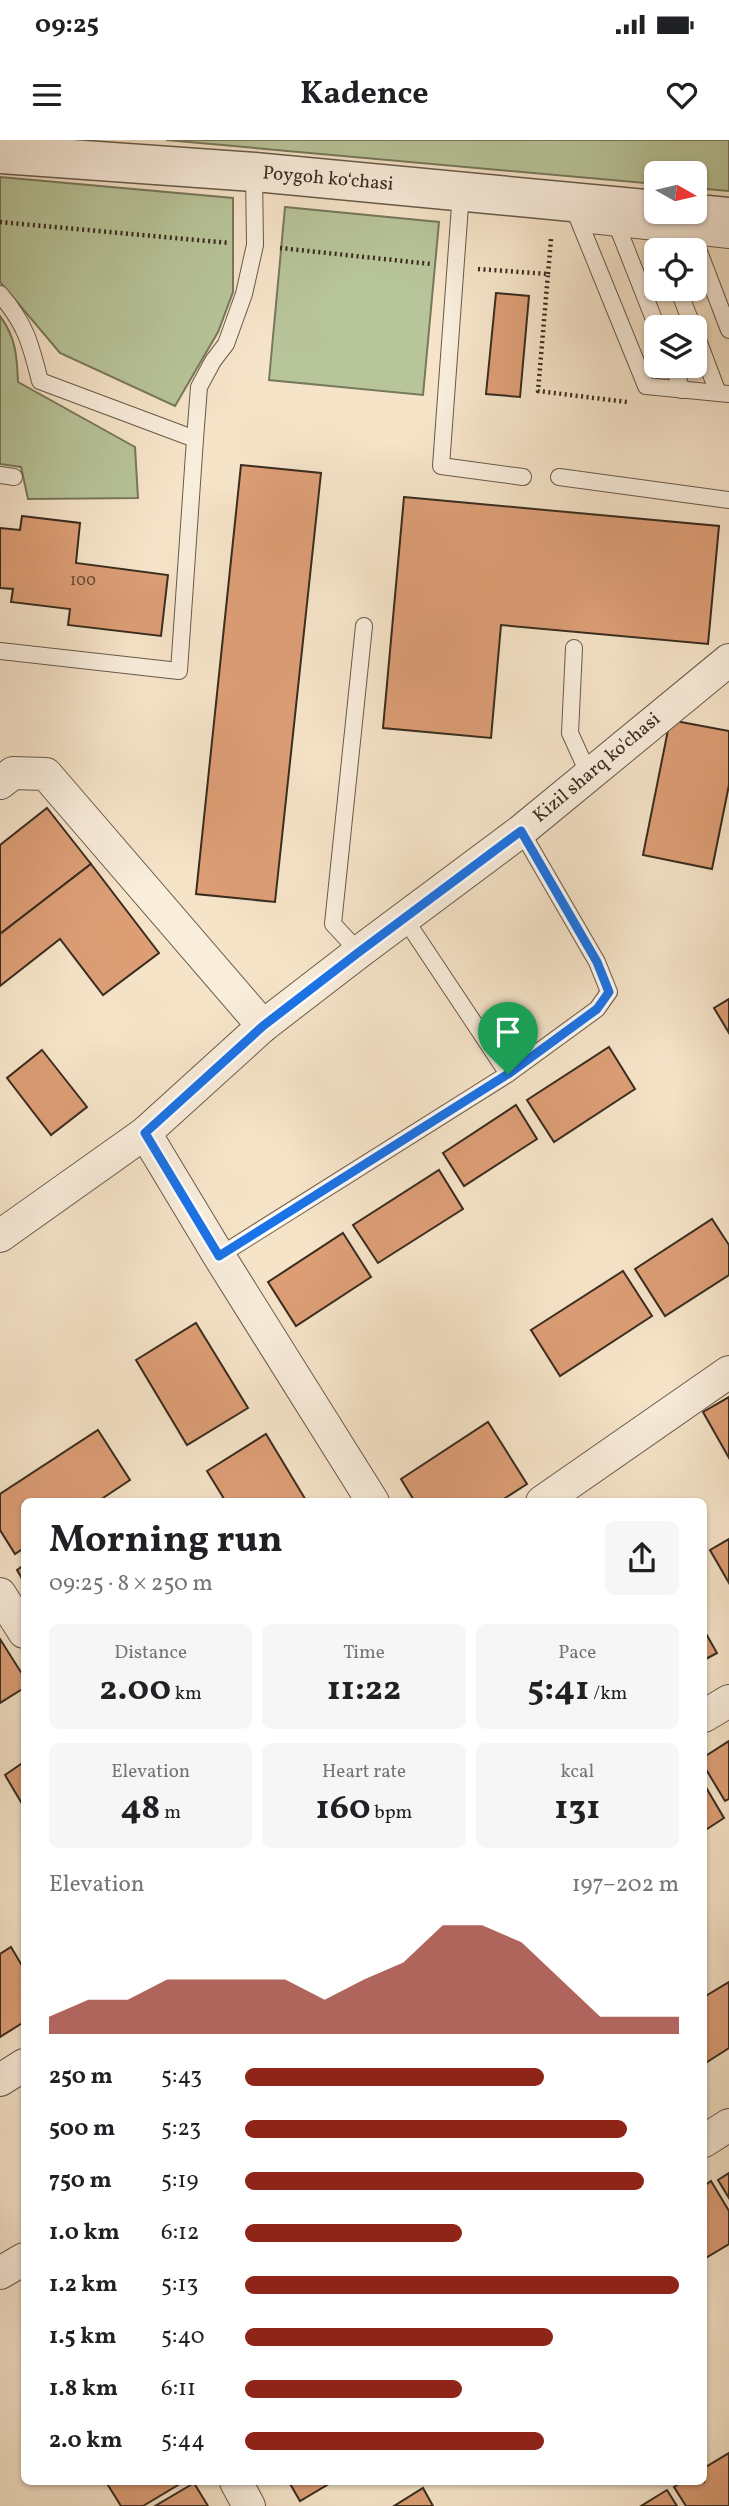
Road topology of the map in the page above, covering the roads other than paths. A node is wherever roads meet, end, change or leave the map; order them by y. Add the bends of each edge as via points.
1 (0, 154) edge
2 (254, 172) junction
3 (461, 191) junction
4 (576, 213) junction
5 (729, 216) edge
6 (707, 218) edge
7 (644, 220) edge
8 (653, 224) edge
9 (671, 224) edge
10 (677, 224) edge
11 (618, 228) junction
12 (729, 240) edge
13 (0, 293) edge
14 (652, 315) edge
15 (729, 330) edge
16 (707, 357) edge
17 (678, 378) edge
18 (682, 390) junction
19 (724, 393) edge
20 (195, 439) junction
21 (523, 477) dead end
22 (559, 478) dead end
23 (729, 500) edge
24 (364, 626) dead end
25 (574, 648) dead end
26 (0, 651) edge
27 (729, 660) edge
28 (589, 775) junction
29 (0, 783) edge
30 (521, 831) junction
31 (404, 919) junction
32 (359, 952) junction
33 (263, 1026) junction
34 (508, 1074) junction
35 (145, 1133) junction
36 (0, 1236) edge
37 (219, 1256) junction
38 (729, 1372) edge
39 (370, 1498) edge
40 (548, 1498) edge
41 (0, 1594) edge
42 (21, 1627) edge
43 (729, 1701) edge
44 (707, 1714) edge
45 (21, 2067) edge
46 (0, 2080) edge
47 (729, 2125) edge
48 (707, 2139) edge
49 (21, 2261) edge
50 (0, 2273) edge
51 (238, 2485) edge
52 (249, 2506) edge

1 - 2 street, Poygoh koʻchasi
2 - 3 street, Poygoh koʻchasi
2 - 20 lane via 255,245 236,324 199,387
3 - 4 street, Poygoh koʻchasi
3 - 21 lane via 441,466
4 - 7 street, Poygoh koʻchasi
4 - 11 lane
4 - 18 lane via 646,386
5 - 6 street, Poygoh koʻchasi
8 - 11 lane
9 - 15 lane
10 - 12 lane
11 - 14 lane
13 - 20 lane via 20,318 40,381
16 - 19 lane
17 - 18 lane
18 - 19 lane
20 - 26 lane via 179,671
22 - 23 lane
24 - 32 lane via 333,924
25 - 28 lane via 570,733
27 - 28 street, Kizil sharq ko'chasi
28 - 30 street, Kizil sharq ko'chasi
29 - 33 street via 13,773 46,774
30 - 31 street, Kizil sharq ko'chasi
30 - 34 lane via 597,962 609,992 597,1009
31 - 32 street, Kizil sharq ko'chasi
31 - 34 lane
32 - 33 street, Kizil sharq ko'chasi
33 - 35 street, Kizil sharq ko'chasi
34 - 37 lane
35 - 36 street, Kizil sharq ko'chasi
35 - 37 street
37 - 39 street
38 - 40 street
41 - 42 street
43 - 44 street
45 - 46 street
47 - 48 street
49 - 50 street
51 - 52 street

